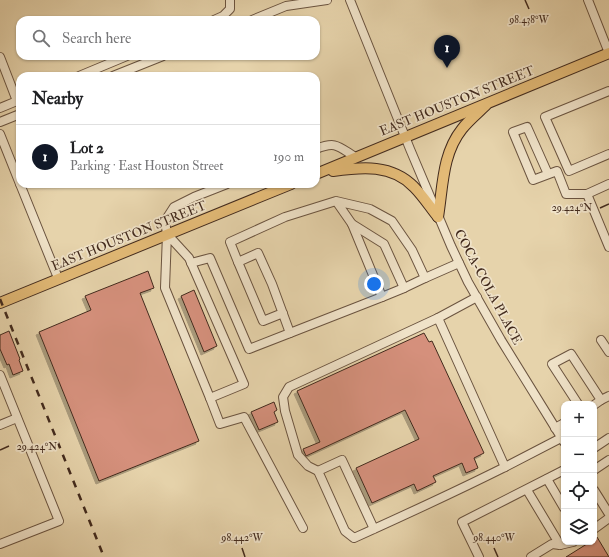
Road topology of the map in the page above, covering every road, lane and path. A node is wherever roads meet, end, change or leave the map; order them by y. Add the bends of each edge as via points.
1 (230, 0) edge
2 (327, 0) edge
3 (350, 0) edge
4 (588, 0) edge
5 (223, 16) edge
6 (262, 16) edge
7 (609, 53) edge
8 (0, 57) edge
9 (118, 60) edge
10 (153, 60) edge
11 (89, 72) edge
12 (123, 72) edge
13 (609, 92) edge
14 (16, 93) edge
15 (16, 101) edge
16 (489, 102) junction
17 (0, 108) edge
18 (16, 116) edge
19 (0, 122) edge
20 (0, 134) edge
21 (405, 136) junction
22 (320, 148) edge
23 (609, 154) edge
24 (355, 157) junction
25 (320, 172) edge
26 (320, 173) edge
27 (16, 174) edge
28 (548, 174) junction
29 (609, 184) edge
30 (22, 188) edge
31 (217, 188) edge
32 (281, 188) edge
33 (587, 194) junction
34 (336, 201) junction
35 (438, 217) junction
36 (352, 224) junction
37 (167, 234) junction
38 (609, 247) edge
39 (238, 262) junction
40 (191, 263) junction
41 (459, 263) junction
42 (58, 278) junction
43 (424, 278) junction
44 (404, 288) junction
45 (382, 297) junction
46 (477, 297) junction
47 (0, 303) edge
48 (283, 313) junction
49 (438, 318) junction
50 (290, 332) junction
51 (601, 340) dead end
52 (609, 352) edge
53 (0, 375) edge
54 (210, 398) junction
55 (605, 398) edge
56 (576, 401) edge
57 (17, 418) junction
58 (0, 424) edge
59 (561, 425) edge
60 (555, 428) junction
61 (561, 437) edge
62 (609, 438) edge
63 (561, 441) edge
64 (597, 446) edge
65 (609, 460) edge
66 (506, 467) junction
67 (597, 468) edge
68 (318, 471) junction
69 (561, 472) edge
70 (547, 479) junction
71 (527, 490) junction
72 (597, 495) edge
73 (561, 503) edge
74 (609, 514) edge
75 (609, 518) edge
76 (597, 527) edge
77 (303, 528) dead end
78 (374, 529) junction
79 (0, 544) edge
80 (560, 545) joint
81 (479, 557) edge
82 (531, 557) edge

1 - 5 street via 230,9
2 - 6 street via 286,6
3 - 21 street, COCA-COLA PLACE
4 - 7 street
7 - 16 main road, EAST HOUSTON STREET
8 - 14 street
9 - 11 street
10 - 12 street
13 - 23 street via 545,117 569,171
15 - 17 street
16 - 21 main road, EAST HOUSTON STREET
16 - 35 main road via 462,130 451,147 443,171
18 - 19 street
20 - 27 street
21 - 24 main road, EAST HOUSTON STREET
21 - 35 street, COCA-COLA PLACE
22 - 24 street via 337,145
24 - 25 main road, EAST HOUSTON STREET
26 - 35 main road via 360,168 380,169 399,175 414,187
28 - 28 street via 527,127 513,132 533,180
28 - 33 street via 557,171 566,194
29 - 33 street
30 - 42 street
31 - 37 street via 174,208 165,221
32 - 37 main road, EAST HOUSTON STREET
33 - 38 street
34 - 36 street
34 - 39 street via 285,217 230,242
34 - 43 street via 370,209 392,221 412,250
35 - 41 street, COCA-COLA PLACE
36 - 44 street via 384,244
36 - 45 street
37 - 40 street
37 - 42 main road, EAST HOUSTON STREET
37 - 54 street via 165,288
39 - 48 street via 263,321
39 - 48 street via 258,254
40 - 50 street via 210,258 249,349
40 - 54 street via 244,384
41 - 43 street
41 - 46 street, COCA-COLA PLACE
42 - 47 main road, EAST HOUSTON STREET
43 - 44 street
44 - 45 street
45 - 50 street
46 - 49 street
46 - 60 street, COCA-COLA PLACE
48 - 50 street
49 - 66 street
49 - 68 street via 289,387 283,397 298,455 308,466
51 - 52 street
53 - 57 street
54 - 77 street via 220,424 244,417
55 - 56 street via 571,354 552,364
57 - 58 street
57 - 79 street via 58,521
59 - 60 street
60 - 61 street, COCA-COLA PLACE
62 - 64 street
63 - 66 street
65 - 67 street
66 - 78 street
68 - 78 street via 345,531 354,538
68 - 78 street via 342,460
69 - 70 street
70 - 71 street
70 - 73 street
71 - 80 street
71 - 81 street via 462,522
72 - 74 street
75 - 76 street
80 - 82 street via 552,544

